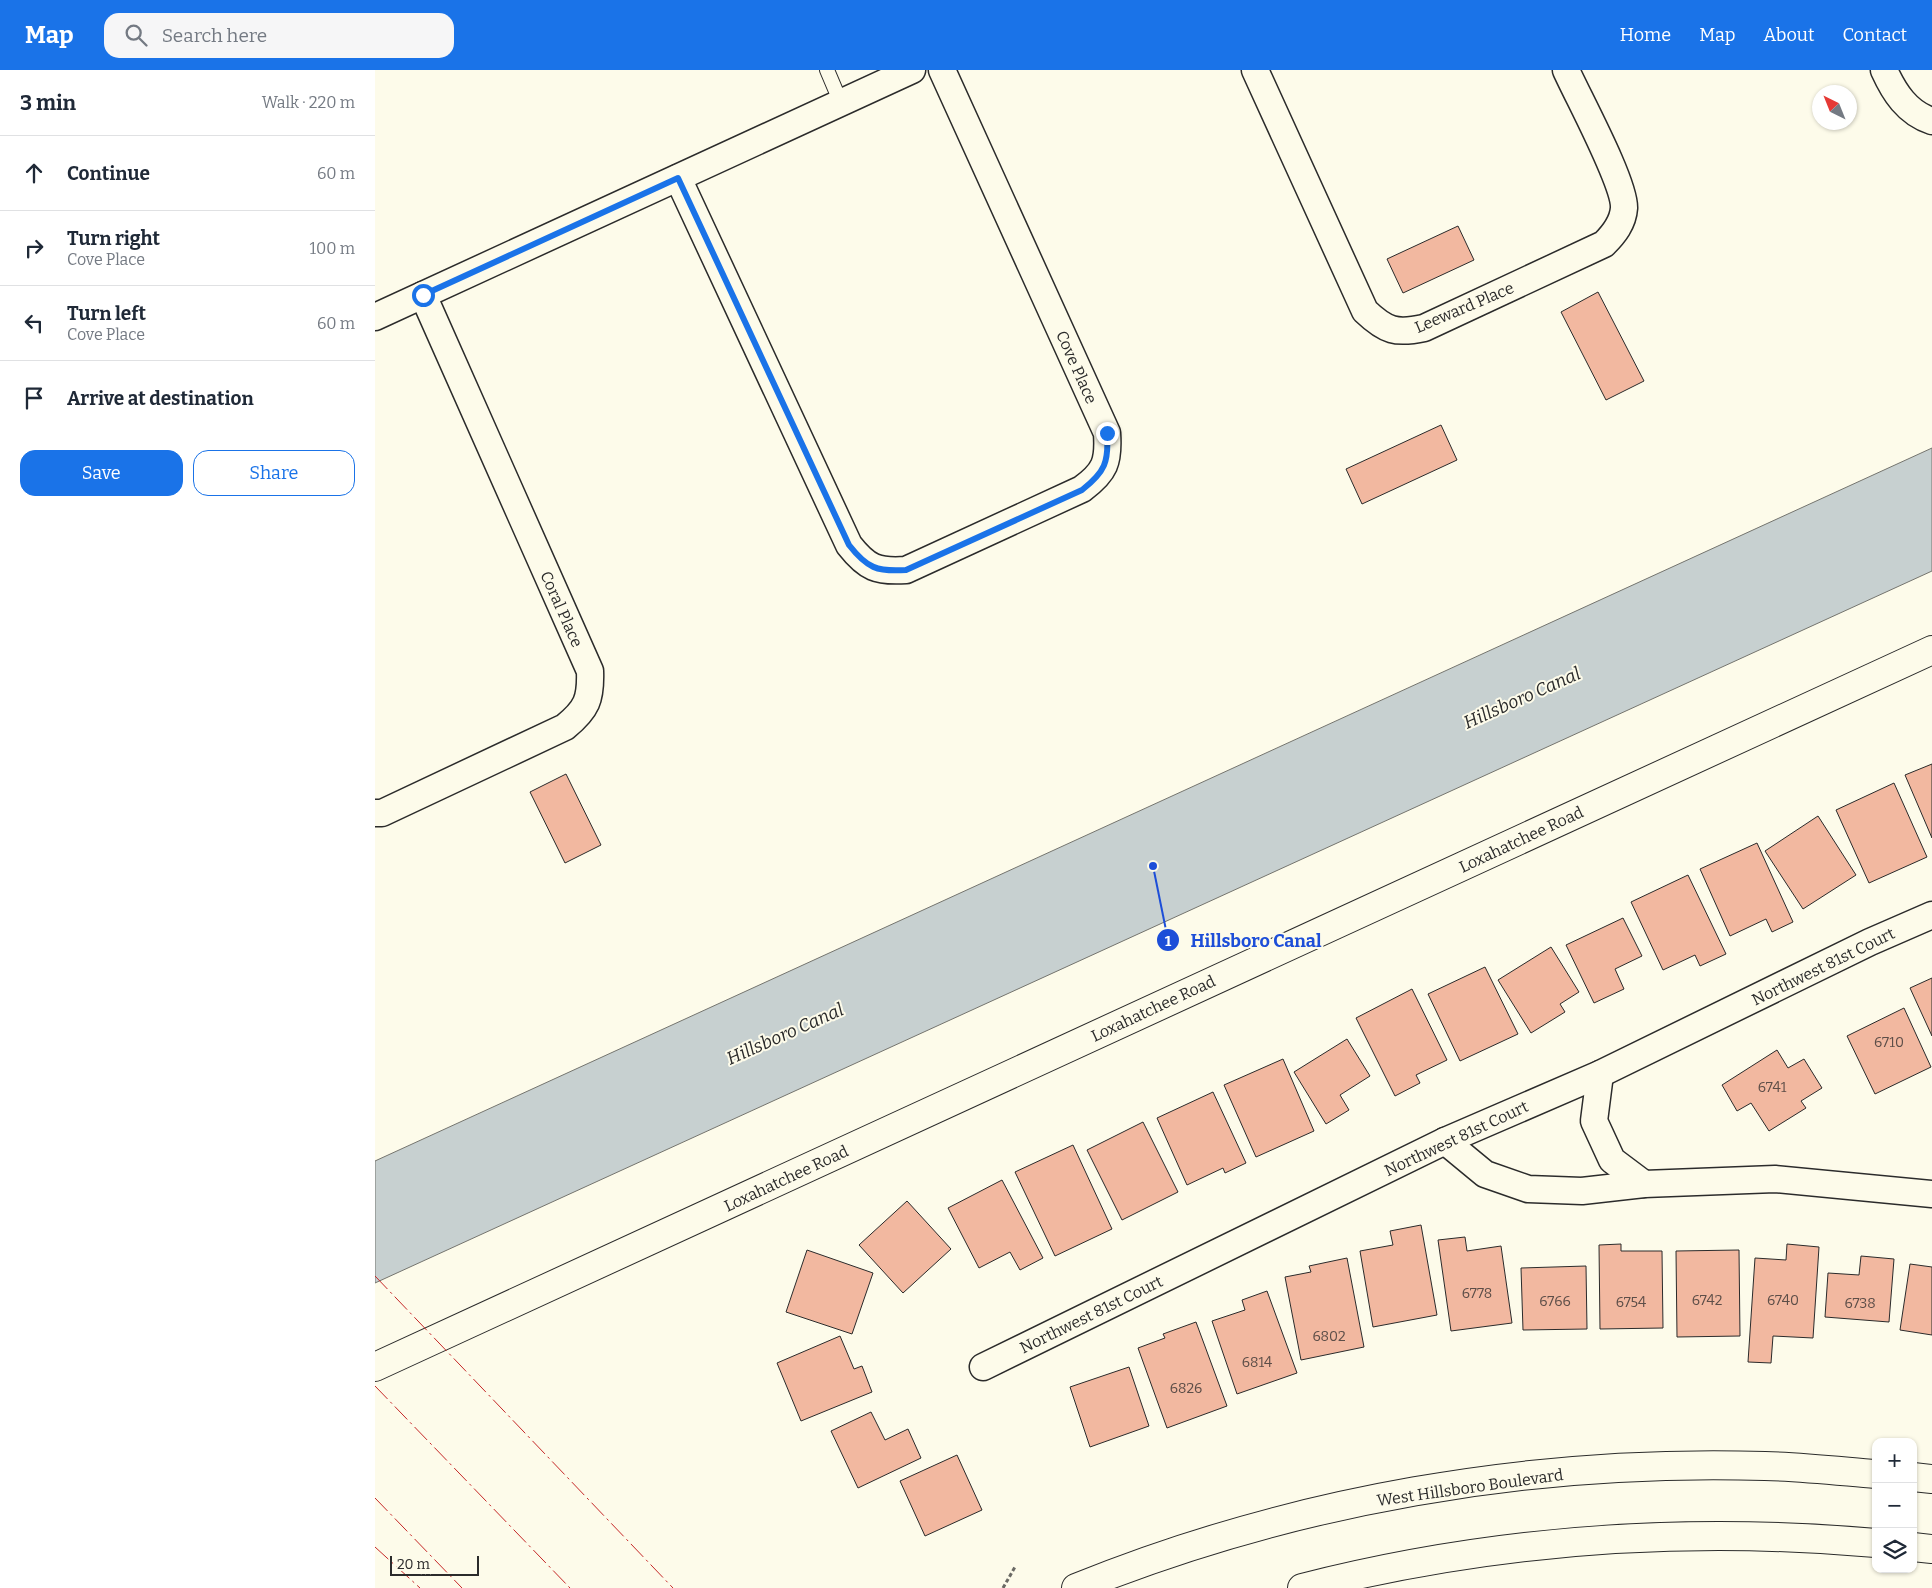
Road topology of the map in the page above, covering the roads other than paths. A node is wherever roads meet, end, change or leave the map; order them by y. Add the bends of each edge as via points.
1 (827, 70) edge
2 (942, 70) edge
3 (1255, 70) edge
4 (1566, 70) edge
5 (1884, 70) edge
6 (908, 71) edge
7 (841, 103) junction
8 (1932, 121) edge
9 (678, 178) junction
10 (423, 295) junction
11 (375, 317) edge
12 (1932, 650) edge
13 (375, 813) edge
14 (1932, 915) edge
15 (1599, 1074) junction
16 (1445, 1141) junction
17 (1644, 1184) junction
18 (1932, 1194) edge
19 (375, 1367) edge
20 (983, 1367) dead end
21 (1872, 1474) edge
22 (1917, 1477) edge
23 (1932, 1479) edge
24 (1872, 1543) edge
25 (1917, 1547) edge
26 (1932, 1549) edge
27 (1076, 1588) edge
28 (1302, 1588) edge

1 - 7 lane
2 - 9 street, Cove Place via 1107,433 1108,456 1099,476 1082,490 906,570 883,572 862,562 849,545
3 - 4 street, Leeward Place via 1365,311 1381,326 1403,332 1424,328 1604,244 1619,226 1624,208 1620,186
5 - 8 street via 1906,106
6 - 7 street
7 - 9 street
9 - 10 street
10 - 11 street
10 - 13 street, Coral Place via 590,671 591,692 581,714 565,727 382,813
12 - 19 main road, Loxahatchee Road
14 - 15 street, Northwest 81st Court via 1869,942
15 - 16 street, Northwest 81st Court
15 - 17 street via 1594,1121 1611,1160
16 - 17 street via 1485,1174 1528,1189 1582,1191
16 - 20 street, Northwest 81st Court
17 - 18 street via 1775,1179
21 - 27 main road, West Hillsboro Boulevard via 1707,1465 1599,1470 1492,1480 1394,1496 1282,1520 1178,1550
22 - 23 main road
24 - 28 main road via 1739,1535 1585,1540 1415,1563
25 - 26 main road

